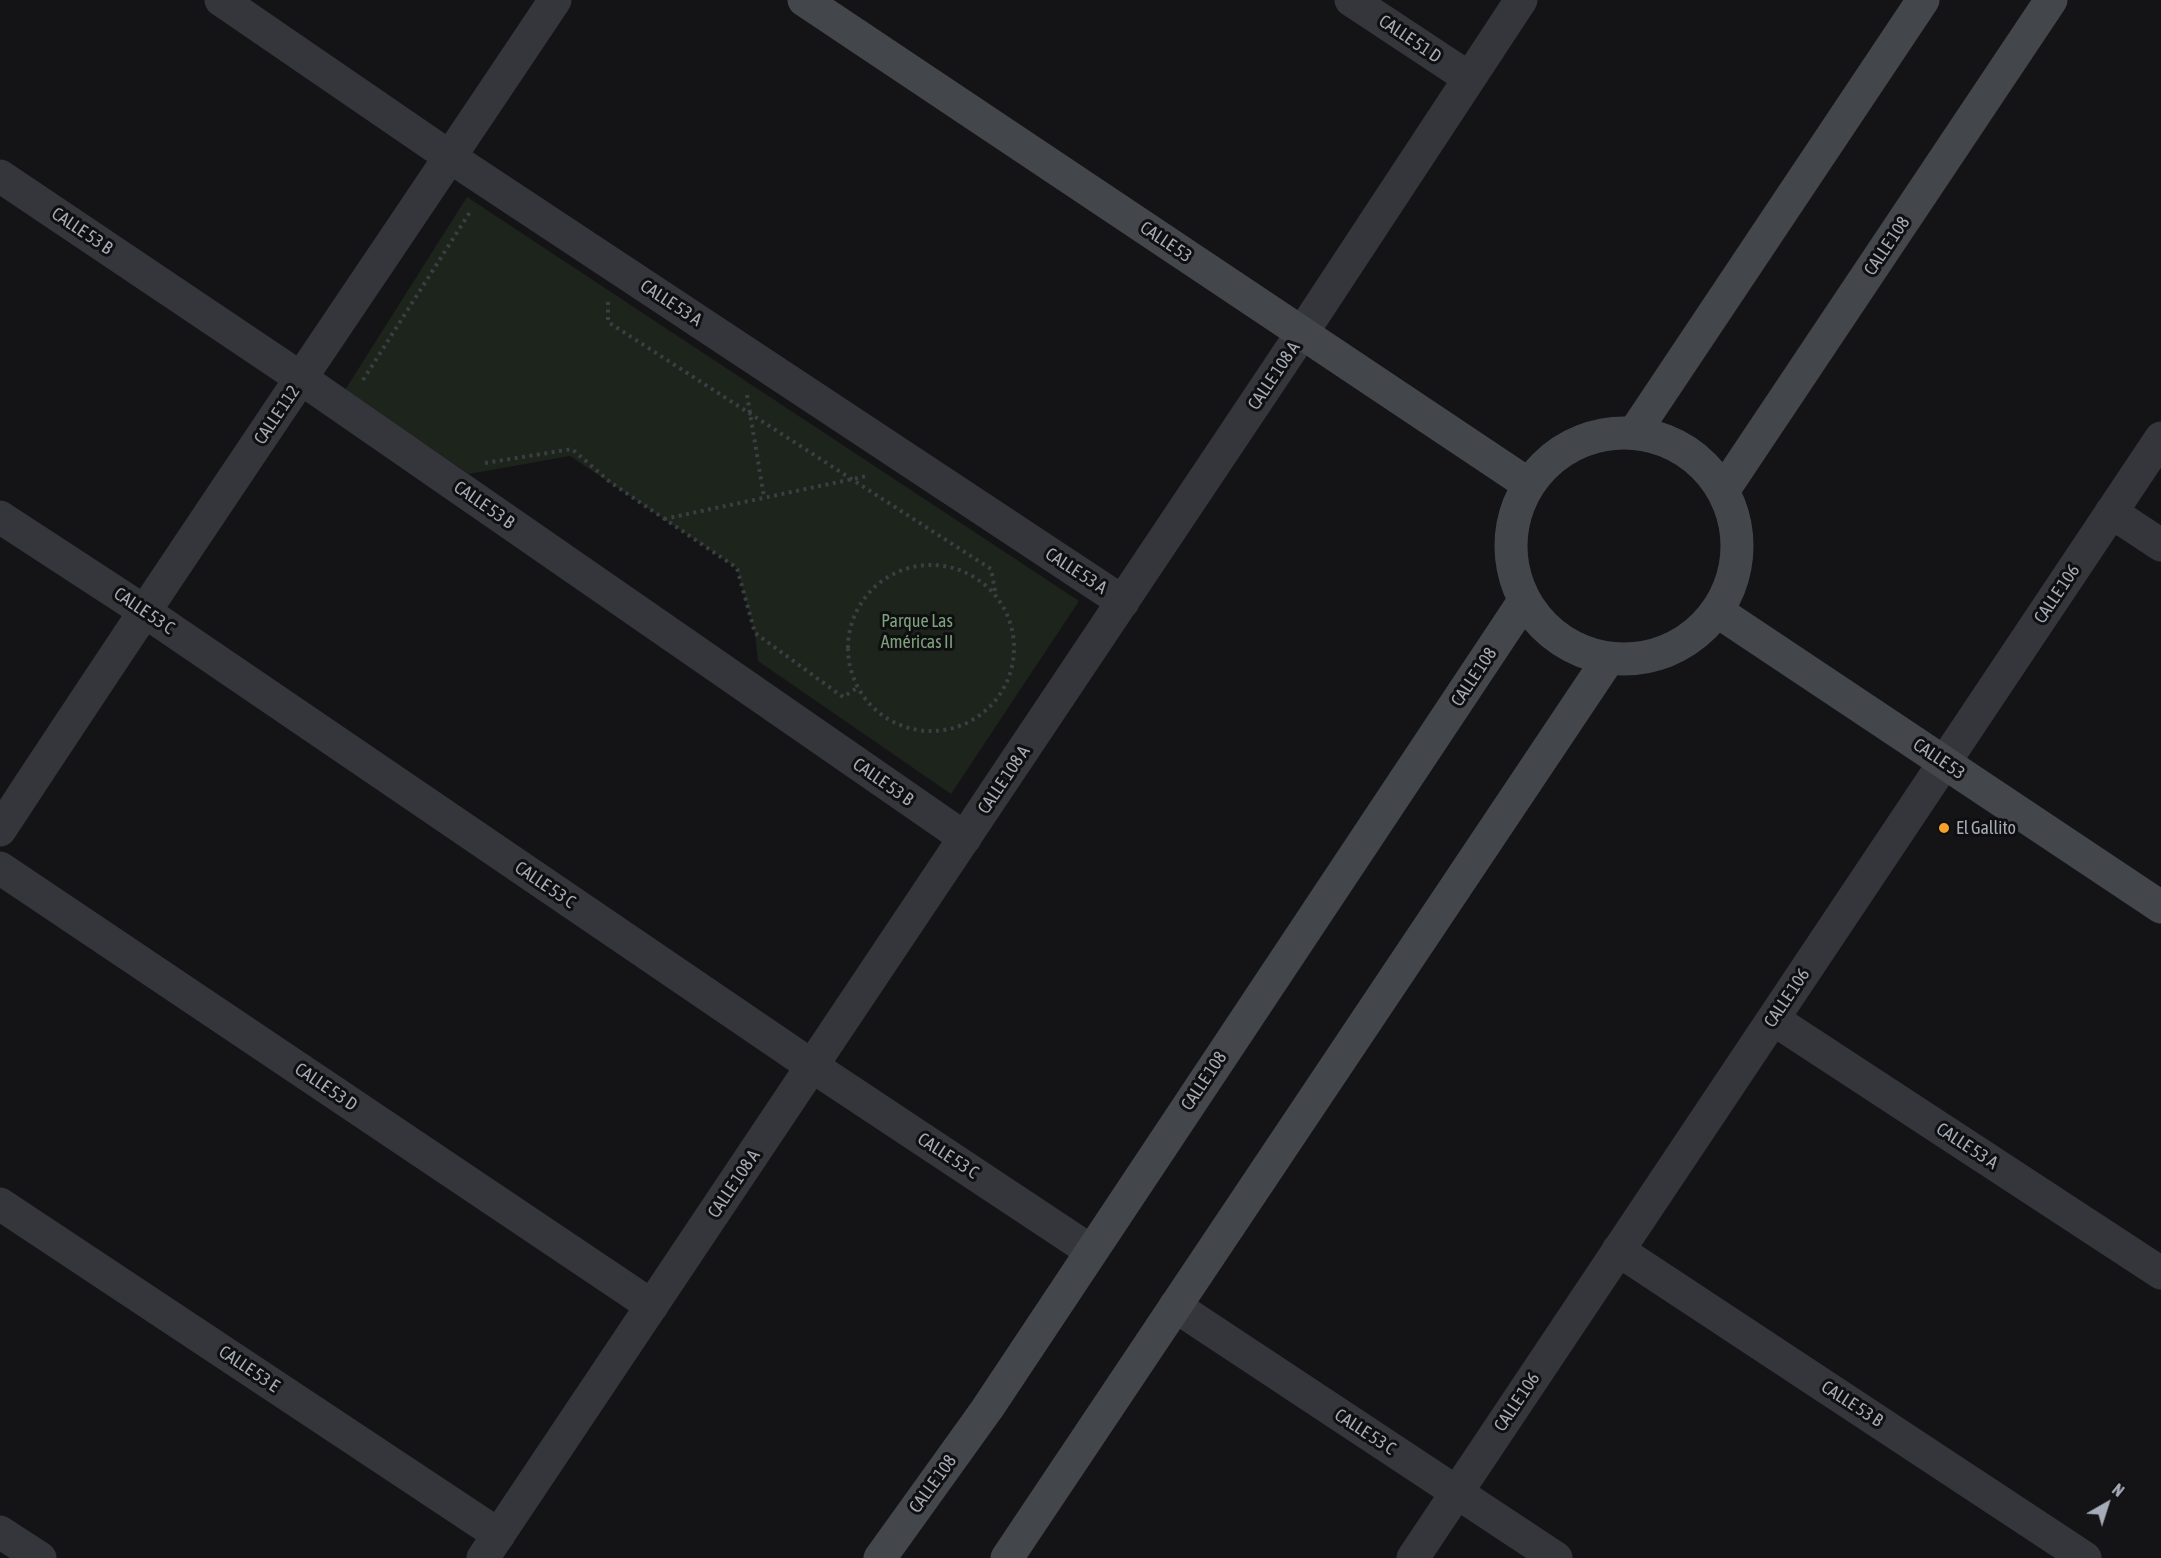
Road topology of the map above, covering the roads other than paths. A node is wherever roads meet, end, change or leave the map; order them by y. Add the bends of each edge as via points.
1 (221, 0) edge
2 (555, 0) edge
3 (804, 0) edge
4 (1352, 0) edge
5 (1521, 0) edge
6 (1923, 0) edge
7 (2051, 0) edge
8 (1469, 78) junction
9 (450, 157) junction
10 (0, 176) edge
11 (1302, 333) junction
12 (302, 379) junction
13 (1634, 433) junction
14 (2161, 438) edge
15 (1528, 484) junction
16 (1723, 492) junction
17 (2111, 512) junction
18 (0, 517) edge
19 (2161, 545) edge
20 (1524, 601) junction
21 (1123, 602) junction
22 (144, 610) junction
23 (1717, 611) junction
24 (1609, 658) junction
25 (1944, 763) junction
26 (0, 830) edge
27 (964, 838) junction
28 (0, 868) edge
29 (2161, 907) edge
30 (1773, 1019) junction
31 (812, 1066) junction
32 (0, 1204) edge
33 (1618, 1250) junction
34 (1091, 1251) junction
35 (2161, 1273) edge
36 (652, 1306) junction
37 (1175, 1306) junction
38 (1456, 1492) junction
39 (0, 1532) edge
40 (491, 1546) edge
41 (40, 1558) edge
42 (880, 1558) edge
43 (1007, 1558) edge
44 (1413, 1558) edge
45 (1556, 1558) edge
46 (2085, 1558) edge

1 - 9 street, CALLE 53 A
2 - 9 street, CALLE 112
3 - 11 main road, CALLE 53
4 - 8 street, CALLE 51 D
5 - 8 street, CALLE 108 A
6 - 13 main road
7 - 16 main road, CALLE 108
8 - 11 street, CALLE 108 A
9 - 12 street, CALLE 112
9 - 21 street, CALLE 53 A
10 - 12 street, CALLE 53 B
11 - 15 main road, CALLE 53
11 - 21 street, CALLE 108 A
12 - 22 street, CALLE 112
12 - 27 street, CALLE 53 B
13 - 15 main road via 1603,434 1573,443 1547,461
13 - 16 main road via 1678,447 1701,463
14 - 17 street, CALLE 106
15 - 20 main road via 1512,521 1511,562
16 - 23 main road via 1735,521 1738,553 1732,584
17 - 19 street
17 - 25 street, CALLE 106
18 - 22 street, CALLE 53 C
20 - 24 main road via 1560,639 1583,652
20 - 34 main road, CALLE 108
21 - 27 street, CALLE 108 A
22 - 26 street, CALLE 112
22 - 31 street, CALLE 53 C
23 - 24 main road via 1688,640 1650,657
23 - 25 main road, CALLE 53
24 - 37 main road
25 - 29 main road, CALLE 53
25 - 30 street, CALLE 106
27 - 31 street, CALLE 108 A
28 - 36 street, CALLE 53 D
30 - 33 street, CALLE 106
30 - 35 street, CALLE 53 A
31 - 34 street, CALLE 53 C
31 - 36 street, CALLE 108 A
32 - 40 street, CALLE 53 E
33 - 38 street, CALLE 106
33 - 46 street, CALLE 53 B
34 - 42 main road, CALLE 108 via 987,1409
36 - 40 street, CALLE 108 A
37 - 38 street, CALLE 53 C
37 - 43 main road
38 - 44 street, CALLE 106
38 - 45 street, CALLE 53 C
39 - 41 street

